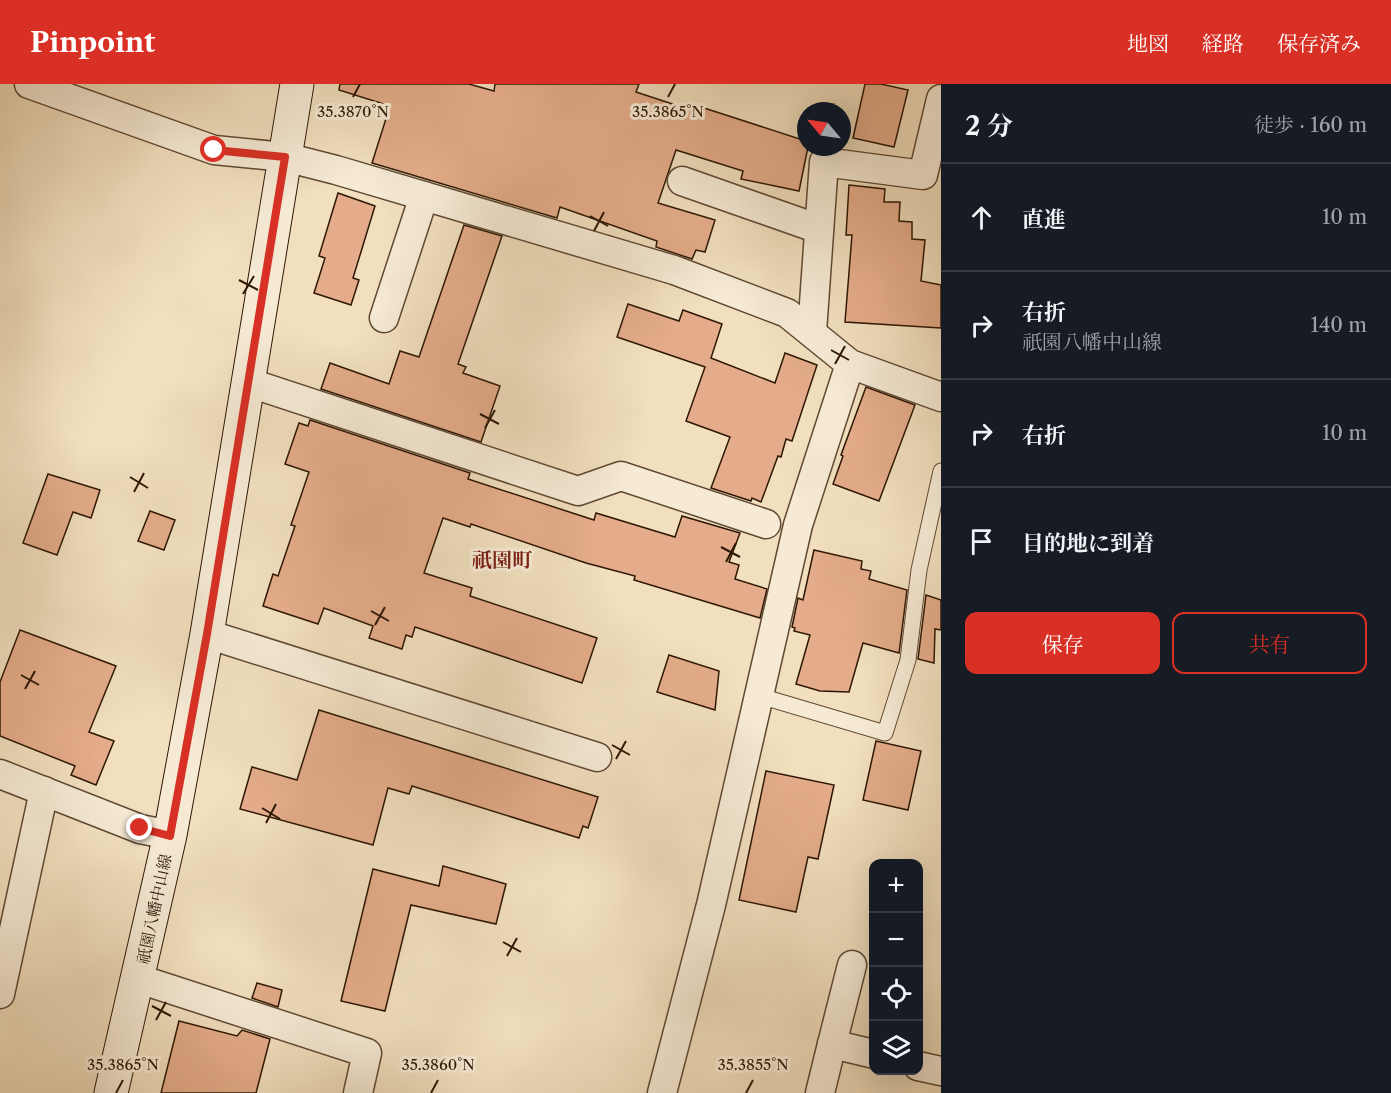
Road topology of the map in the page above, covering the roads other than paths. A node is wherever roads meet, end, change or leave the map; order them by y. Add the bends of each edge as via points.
1 (29, 84) edge
2 (297, 84) edge
3 (941, 99) edge
4 (285, 157) junction
5 (682, 182) dead end
6 (424, 196) junction
7 (819, 229) junction
8 (384, 318) dead end
9 (812, 332) junction
10 (850, 364) junction
11 (247, 382) junction
12 (941, 397) edge
13 (941, 471) edge
14 (766, 524) dead end
15 (207, 634) junction
16 (760, 696) junction
17 (597, 757) dead end
18 (0, 774) edge
19 (44, 791) junction
20 (170, 836) junction
21 (852, 965) dead end
22 (139, 979) junction
23 (0, 994) edge
24 (832, 1044) junction
25 (869, 1053) edge
26 (923, 1067) edge
27 (941, 1071) edge
28 (111, 1093) edge
29 (358, 1093) edge
30 (662, 1093) edge
31 (820, 1093) edge

1 - 4 street via 214,150
2 - 4 main road, 祇園八幡中山線
3 - 7 street via 923,175 824,162
4 - 6 street
4 - 11 main road, 祇園八幡中山線
5 - 7 street
6 - 8 street
6 - 9 street via 674,270 788,313
7 - 9 street
9 - 10 street
10 - 12 street
10 - 16 street via 798,525
11 - 14 street via 578,491 621,476
11 - 15 main road, 祇園八幡中山線
13 - 16 lane via 919,570 908,660 885,733
15 - 17 street
15 - 20 main road, 祇園八幡中山線
16 - 30 street
18 - 19 street
19 - 20 street
19 - 23 street
20 - 22 main road, 祇園八幡中山線
21 - 24 street
22 - 28 main road, 祇園八幡中山線
22 - 29 street via 367,1053
24 - 25 street
24 - 31 street
26 - 27 street

